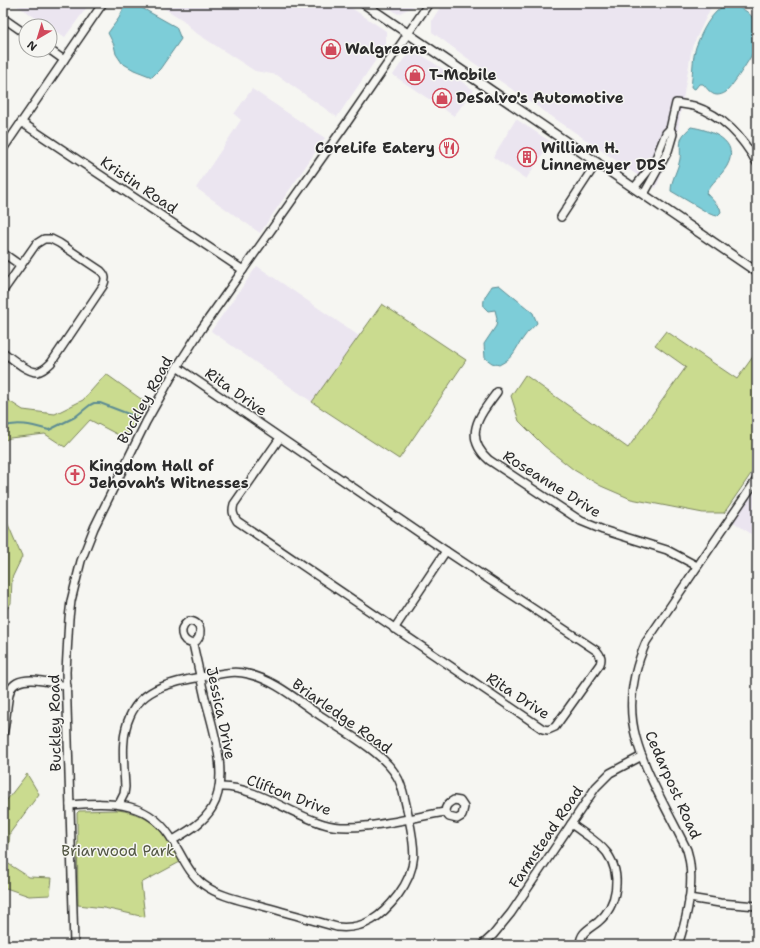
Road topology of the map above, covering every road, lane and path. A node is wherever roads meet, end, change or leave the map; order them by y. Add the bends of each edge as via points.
1 (103, 3) edge
2 (363, 3) edge
3 (429, 3) edge
4 (3, 18) edge
5 (18, 28) edge
6 (409, 33) junction
7 (58, 56) edge
8 (64, 60) junction
9 (21, 122) junction
10 (670, 129) junction
11 (3, 149) edge
12 (597, 162) junction
13 (757, 163) edge
14 (634, 188) junction
15 (644, 194) junction
16 (561, 217) dead end
17 (3, 253) edge
18 (20, 265) junction
19 (243, 270) junction
20 (757, 272) edge
21 (3, 291) edge
22 (3, 352) edge
23 (177, 367) junction
24 (497, 392) dead end
25 (280, 438) junction
26 (757, 479) edge
27 (446, 551) junction
28 (697, 566) junction
29 (394, 628) junction
30 (193, 644) dead end
31 (200, 677) junction
32 (67, 686) junction
33 (3, 734) edge
34 (642, 756) junction
35 (219, 787) junction
36 (119, 804) junction
37 (70, 805) junction
38 (444, 812) dead end
39 (409, 818) junction
40 (571, 824) junction
41 (173, 840) junction
42 (689, 898) junction
43 (757, 906) edge
44 (74, 945) edge
45 (482, 945) edge
46 (580, 945) edge
47 (678, 945) edge

1 - 8 street
2 - 6 main road
3 - 6 street, Buckley Road
4 - 5 street
6 - 12 main road
6 - 19 street, Buckley Road
7 - 8 street
8 - 9 street
9 - 11 street
9 - 19 street, Kristin Road
10 - 13 street via 676,103 694,106 729,126 747,146
10 - 14 street via 648,172
10 - 15 street via 673,134 668,151
12 - 14 main road
12 - 16 street
14 - 15 main road
15 - 20 main road
17 - 18 street
18 - 21 street
18 - 22 street via 36,244 44,239 51,239 101,271 106,279 45,369 39,372 32,371
19 - 23 street, Buckley Road
23 - 25 street, Rita Drive
23 - 32 street, Buckley Road via 146,422 96,524 81,561 69,618
24 - 28 street, Roseanne Drive via 481,414 476,426 475,437 478,447 485,456 581,520 603,530 672,552
25 - 27 street, Rita Drive
25 - 29 street, Rita Drive via 234,504 234,516 259,536
26 - 28 street, Cedarpost Road
27 - 29 street
27 - 29 street, Rita Drive via 596,652 602,660 600,664 555,727 548,730
28 - 34 street, Cedarpost Road via 654,629 638,659 631,703 635,737
30 - 31 street, Jessica Drive
31 - 35 street, Jessica Drive via 218,756
31 - 36 street, Briarledge Road via 160,687 146,695 130,714 124,741 125,787
31 - 39 street, Briarledge Road via 231,672 247,673 262,678 376,753 397,776 402,786
32 - 33 street via 31,680 21,681 14,686 10,692
32 - 37 street, Buckley Road
34 - 40 street, Farmstead Road via 610,773 596,787
34 - 42 street, Cedarpost Road via 687,850 691,874
35 - 39 street, Clifton Drive via 234,788 256,795 325,825 375,825
35 - 41 street, Jessica Drive via 213,807 201,822
36 - 37 street, Briarledge Road
36 - 41 street, Briarledge Road via 137,808 149,815
37 - 44 street, Buckley Road
38 - 39 street, Clifton Drive
39 - 41 street, Briarledge Road via 414,843 414,860 412,871 403,888 380,916 345,928 217,892 193,875
40 - 45 street, Farmstead Road via 511,913
40 - 46 street via 598,843 606,852 616,875 616,888 610,908 598,922 587,929 580,940
42 - 43 street
42 - 47 street, Cedarpost Road

